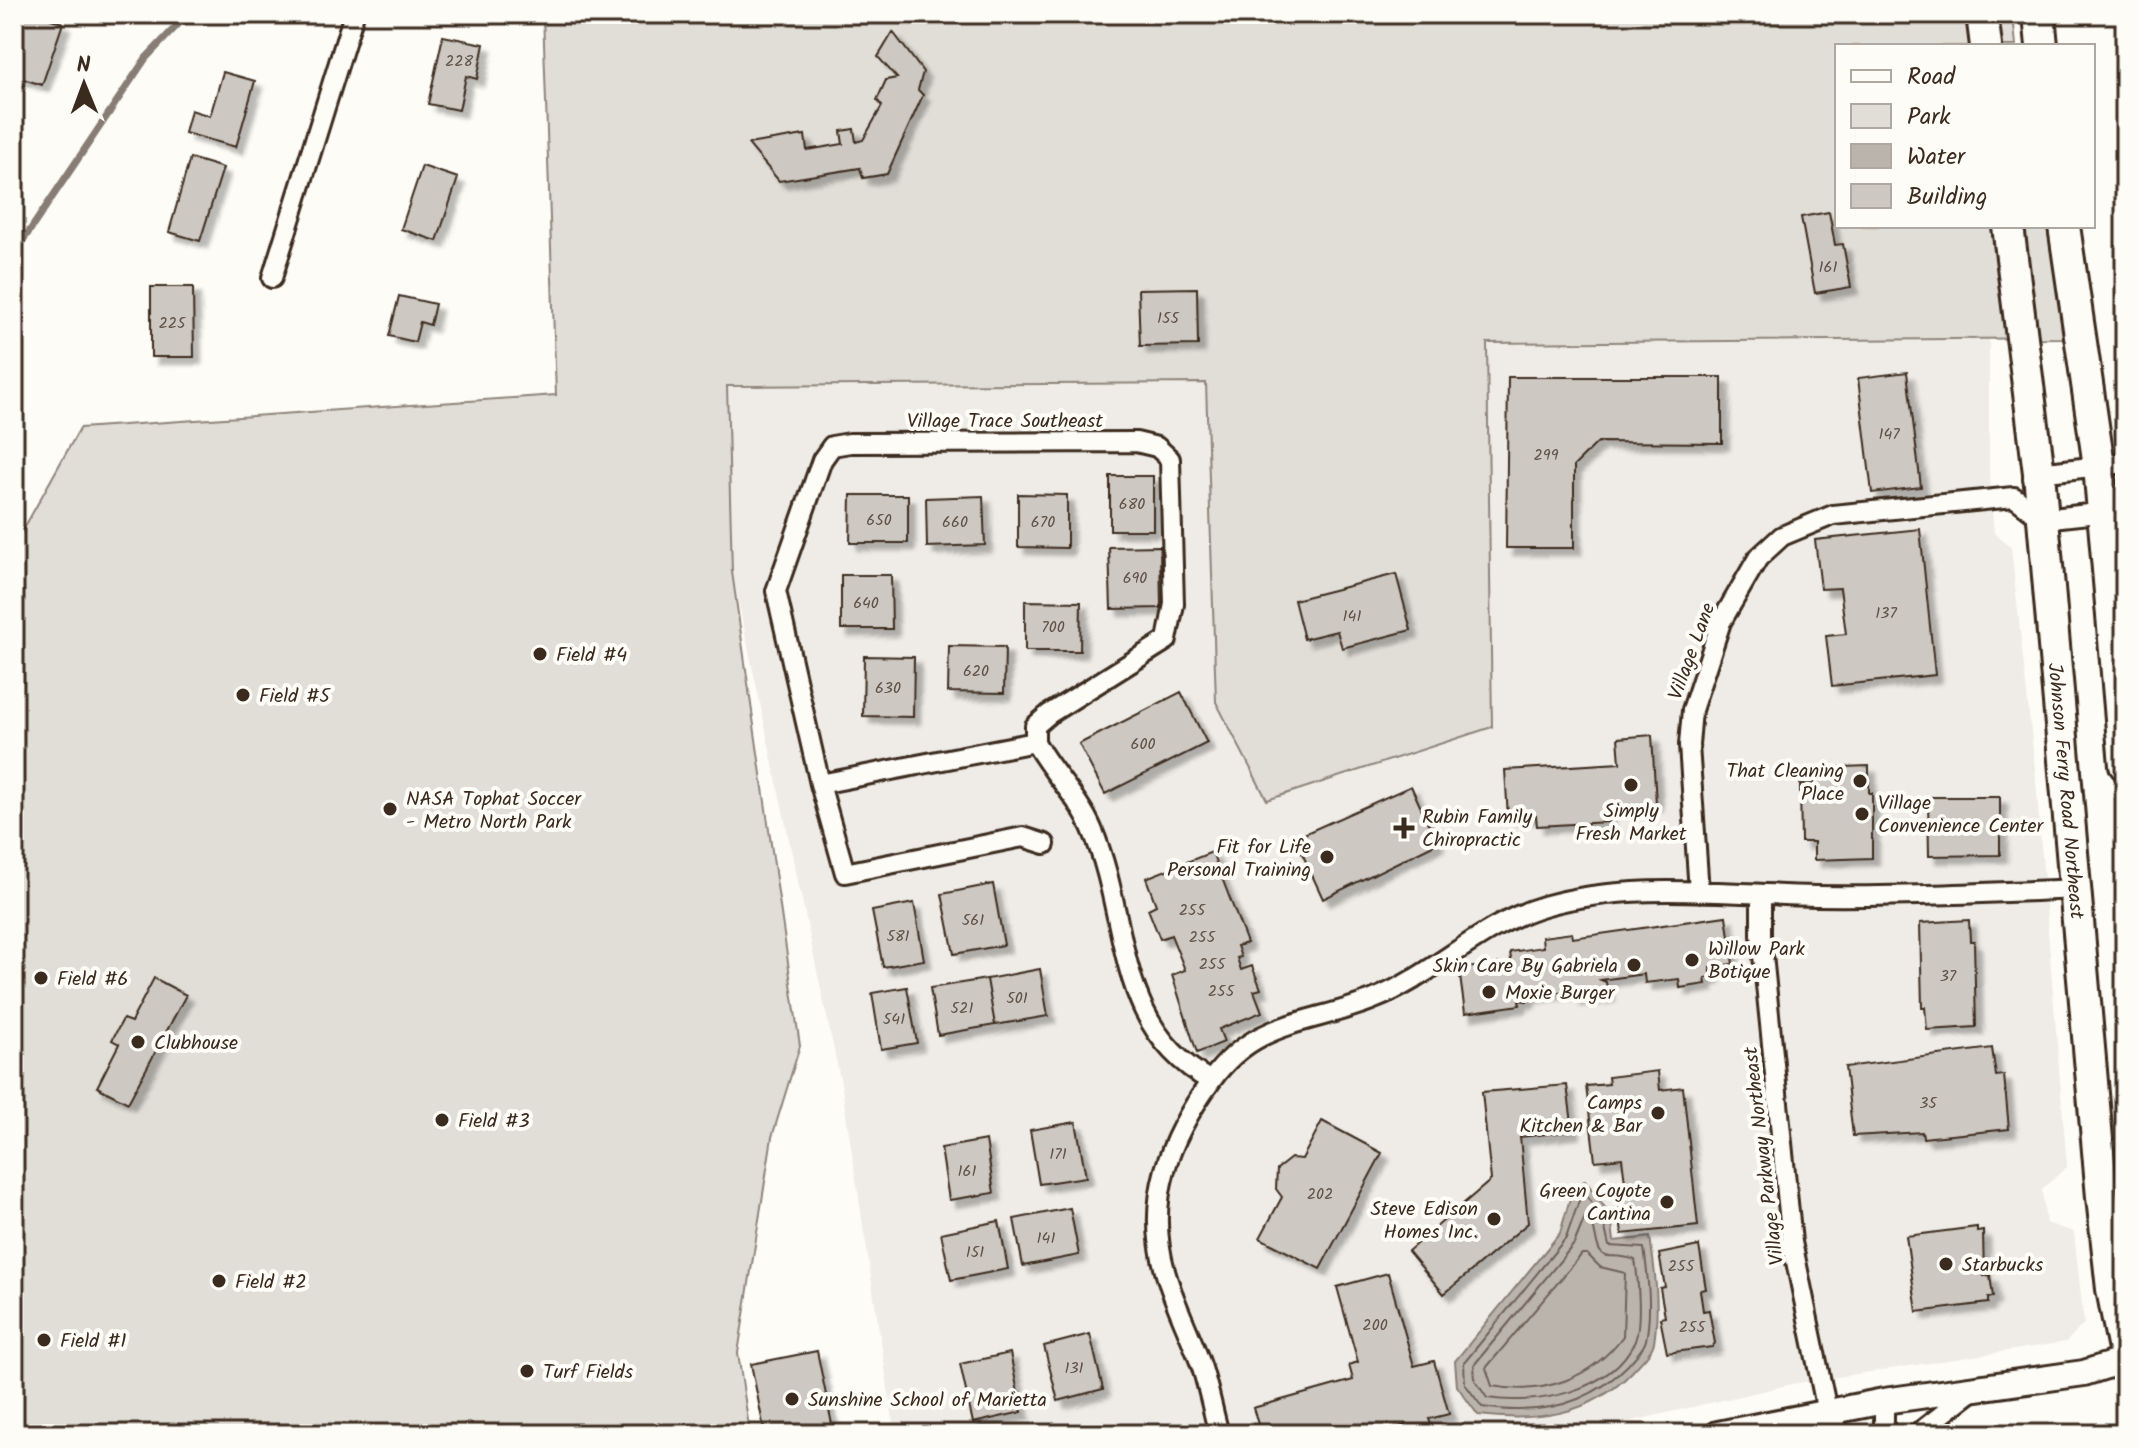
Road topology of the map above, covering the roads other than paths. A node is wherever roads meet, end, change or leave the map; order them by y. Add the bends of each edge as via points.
1 (354, 14) edge
2 (1982, 14) edge
3 (2039, 14) edge
4 (1986, 44) edge
5 (2042, 44) edge
6 (2008, 228) edge
7 (2064, 228) edge
8 (272, 278) dead end
9 (2112, 465) edge
10 (2039, 473) junction
11 (2014, 497) junction
12 (2114, 511) edge
13 (2043, 519) junction
14 (1035, 742) junction
15 (2125, 765) edge
16 (820, 784) junction
17 (1045, 844) dead end
18 (2077, 889) junction
19 (1699, 892) junction
20 (1761, 894) junction
21 (1211, 1081) junction
22 (2125, 1358) edge
23 (1977, 1388) junction
24 (1884, 1401) junction
25 (1827, 1411) junction
26 (1219, 1434) edge
27 (1718, 1434) edge
28 (1841, 1434) edge
29 (1884, 1434) edge
30 (1917, 1434) edge

1 - 8 street
2 - 4 main road
3 - 5 main road
6 - 10 main road, Johnson Ferry Road Northeast
7 - 9 main road
9 - 10 street
9 - 12 main road
10 - 11 street
10 - 13 main road, Johnson Ferry Road Northeast
11 - 13 street
11 - 19 street, Village Lane via 1833,515 1792,530 1758,558 1721,622 1692,710 1689,745
12 - 13 street
12 - 15 main road
13 - 18 main road, Johnson Ferry Road Northeast
14 - 16 street
14 - 16 street, Village Trace Southeast via 1035,726 1049,714 1167,640 1174,604 1170,459 1157,447 1136,442 841,444 832,446 822,460 776,591
14 - 21 street via 1091,826 1143,1011 1167,1049
16 - 17 street, Village Trace Southeast via 845,873 1023,837
18 - 20 street
18 - 22 main road, Johnson Ferry Road Northeast via 2102,1197
19 - 20 street
19 - 21 street via 1579,898 1515,917 1376,999 1263,1034 1237,1049
20 - 25 street, Village Parkway Northeast via 1792,1242
21 - 26 street via 1172,1144 1156,1219 1165,1273 1203,1370
22 - 23 street via 2084,1373
23 - 24 street
23 - 30 street
24 - 25 street
24 - 29 street
25 - 27 street
25 - 28 street, Village Parkway Northeast

